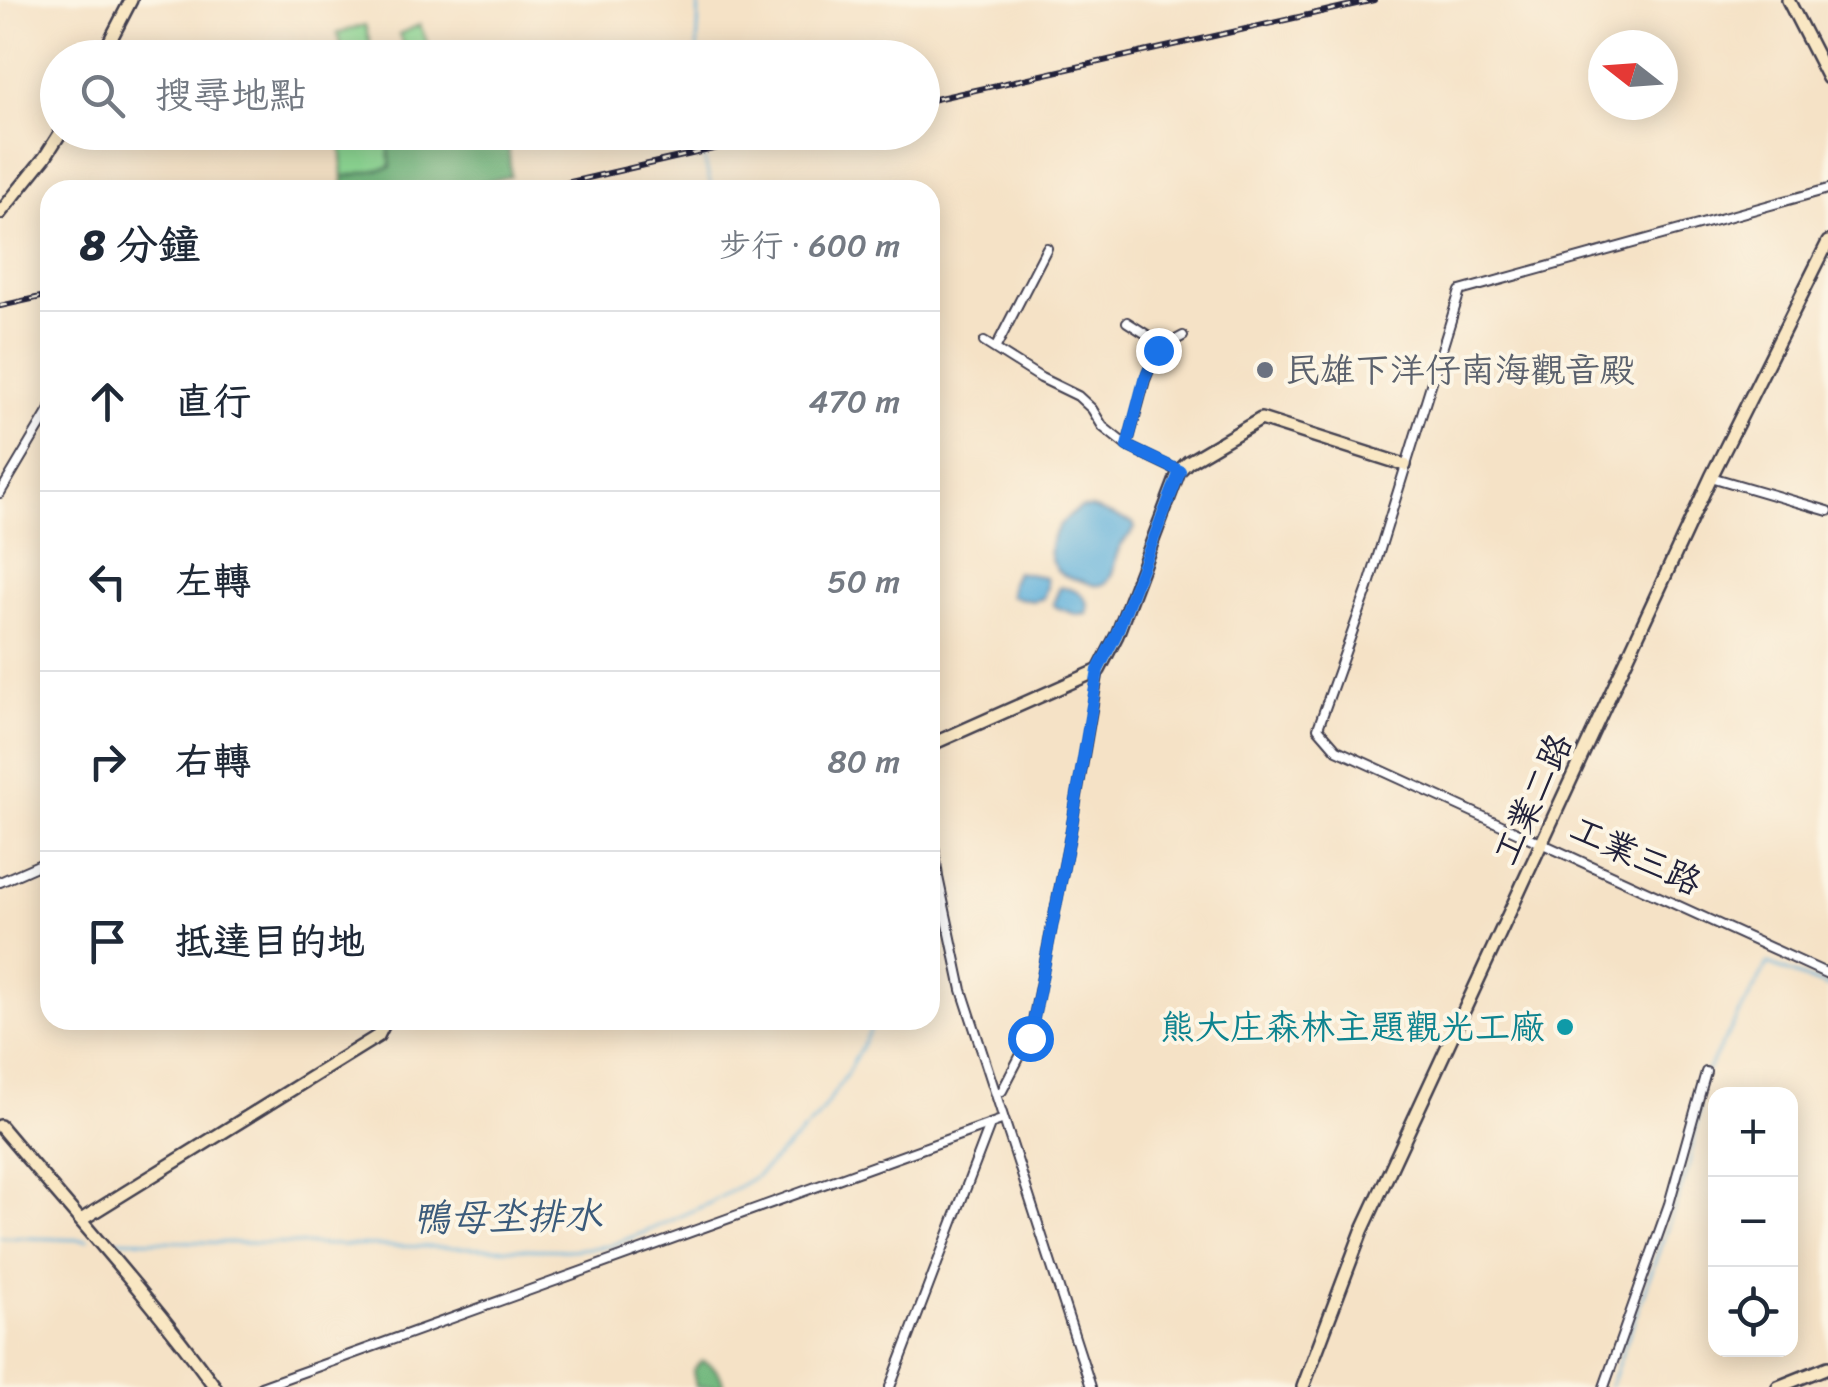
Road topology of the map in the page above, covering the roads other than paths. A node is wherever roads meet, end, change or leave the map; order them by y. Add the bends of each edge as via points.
1 (131, 0) edge
2 (1788, 0) edge
3 (110, 40) edge
4 (1828, 78) edge
5 (49, 150) edge
6 (1828, 189) edge
7 (0, 213) edge
8 (1828, 242) edge
9 (1047, 248) dead end
10 (1127, 322) dead end
11 (1184, 336) dead end
12 (984, 342) dead end
13 (995, 349) junction
14 (1158, 350) junction
15 (40, 426) edge
16 (1127, 446) junction
17 (1405, 466) junction
18 (1180, 471) junction
19 (1711, 477) junction
20 (0, 492) edge
21 (1828, 512) edge
22 (1098, 670) junction
23 (940, 741) edge
24 (1543, 842) junction
25 (40, 864) edge
26 (0, 882) edge
27 (940, 886) edge
28 (1828, 974) edge
29 (381, 1030) edge
30 (1706, 1072) dead end
31 (1002, 1091) dead end
32 (1004, 1119) junction
33 (990, 1124) junction
34 (0, 1126) edge
35 (81, 1220) junction
36 (1828, 1367) edge
37 (215, 1387) edge
38 (261, 1387) edge
39 (890, 1387) edge
40 (1091, 1387) edge
41 (1303, 1387) edge
42 (1604, 1387) edge
43 (1778, 1387) edge

1 - 3 street
2 - 4 street
5 - 7 street
6 - 17 street via 1460,290
8 - 19 street, 工業二路
9 - 13 street
10 - 14 street
11 - 14 street
12 - 13 street
13 - 16 street via 1078,396
14 - 16 street
15 - 20 street
16 - 18 street
17 - 18 street via 1261,419
17 - 24 street, 工業三路 via 1318,728 1337,750
18 - 22 street
19 - 21 street
19 - 24 street, 工業二路
22 - 23 street
22 - 31 street via 1030,1038
24 - 28 street, 工業三路
24 - 41 street, 工業二路 via 1362,1231
25 - 26 street
27 - 32 street via 962,990
29 - 35 street
30 - 42 street via 1670,1204
32 - 33 street
32 - 40 street
33 - 38 street
33 - 39 street
34 - 35 street
35 - 37 street
36 - 43 street

